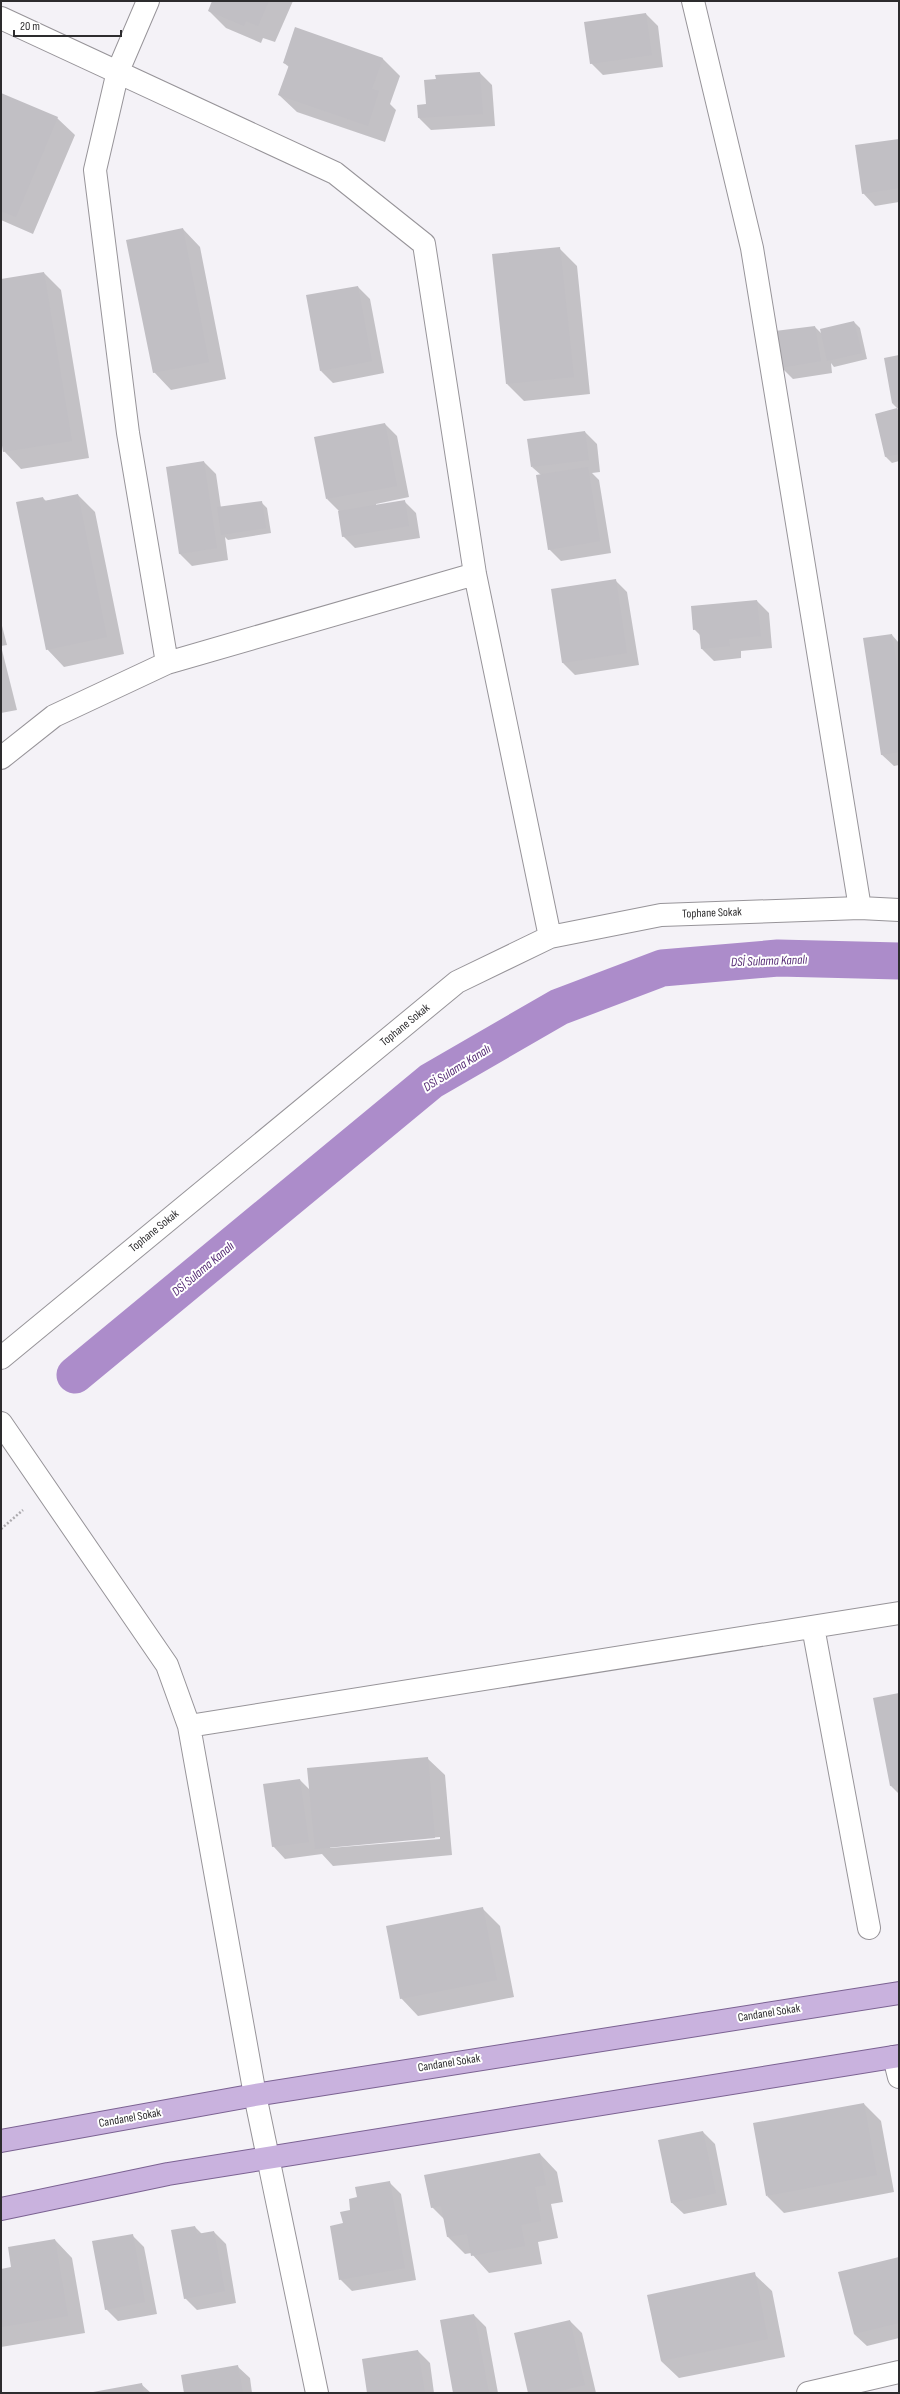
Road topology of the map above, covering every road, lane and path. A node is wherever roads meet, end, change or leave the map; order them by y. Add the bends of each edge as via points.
1 (148, 1) edge
2 (693, 1) edge
3 (1, 18) edge
4 (118, 71) junction
5 (475, 574) junction
6 (167, 663) junction
7 (1, 758) edge
8 (860, 908) junction
9 (899, 910) edge
10 (550, 937) junction
11 (1, 1358) edge
12 (1, 1423) edge
13 (899, 1613) edge
14 (813, 1627) junction
15 (189, 1726) junction
16 (869, 1928) dead end
17 (899, 1993) edge
18 (897, 2064) edge
19 (255, 2095) junction
20 (1, 2141) edge
21 (268, 2158) junction
22 (1, 2209) edge
23 (899, 2372) edge
24 (317, 2393) edge
25 (808, 2393) edge

1 - 4 street
2 - 8 street via 752,248
3 - 4 street
4 - 5 street via 335,173 424,244
4 - 6 street via 95,170 128,433
5 - 6 street
5 - 10 street
6 - 7 street via 54,716
8 - 9 street, Tophane Sokak
8 - 10 street, Tophane Sokak via 661,915
10 - 11 street, Tophane Sokak via 457,982
12 - 15 street via 167,1665
13 - 14 street
14 - 15 street
14 - 16 street
15 - 19 street
17 - 19 main road, Candanel Sokak
18 - 21 main road
19 - 20 main road, Candanel Sokak
19 - 21 street
21 - 22 main road via 168,2174
21 - 24 street
23 - 25 street

